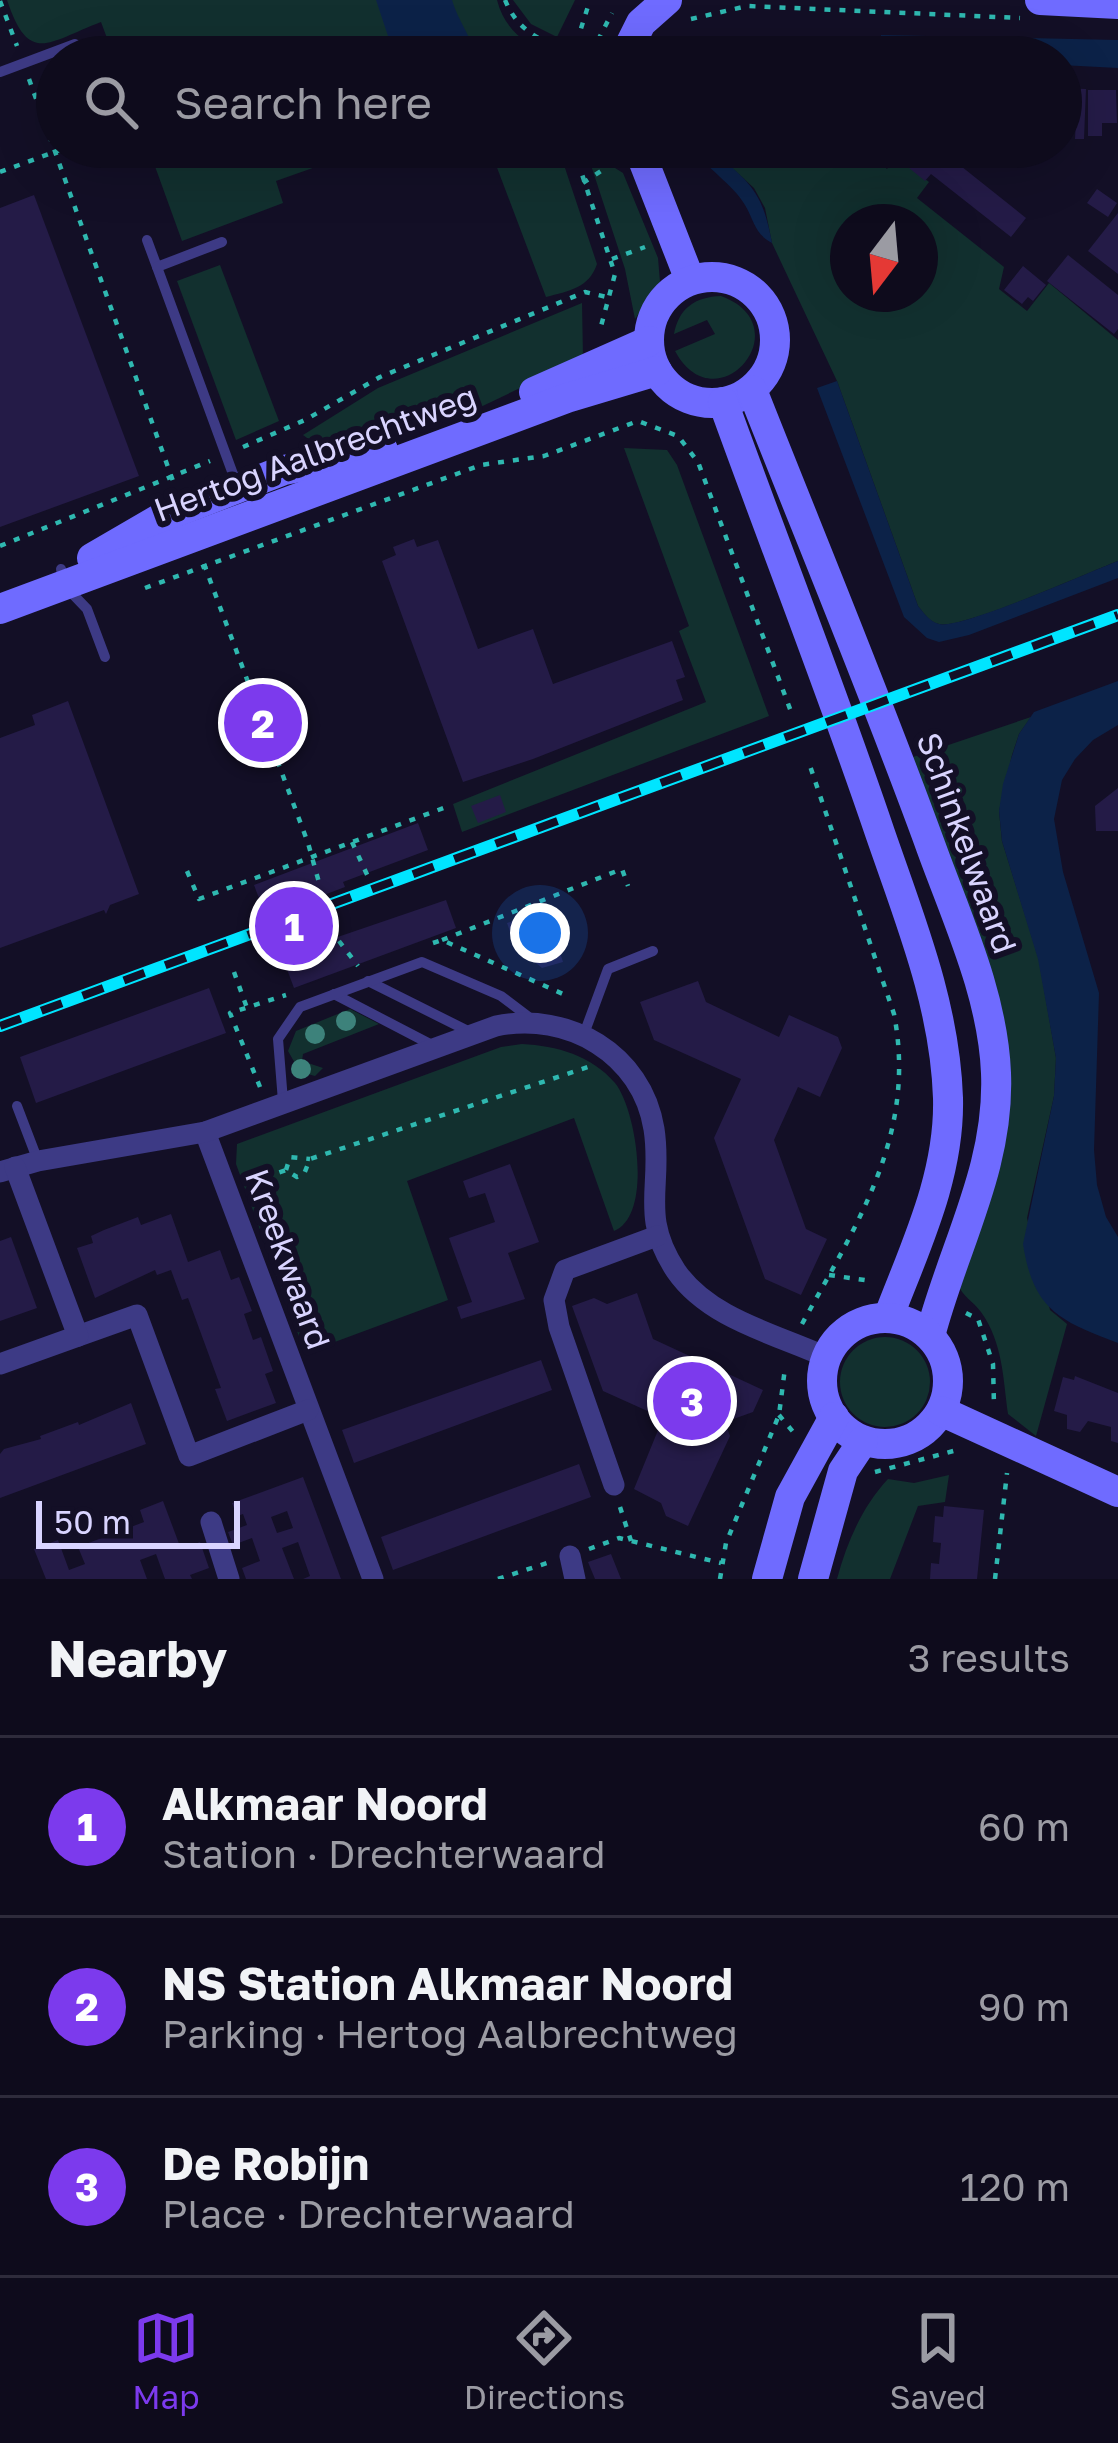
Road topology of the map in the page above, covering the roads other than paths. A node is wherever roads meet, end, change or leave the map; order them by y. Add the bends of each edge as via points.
1 (1118, 4) edge
2 (1032, 9) edge
3 (677, 10) edge
4 (634, 36) edge
5 (36, 59) edge
6 (0, 72) edge
7 (646, 168) edge
8 (147, 240) dead end
9 (222, 242) dead end
10 (157, 267) junction
11 (690, 280) junction
12 (653, 356) junction
13 (752, 389) junction
14 (723, 402) junction
15 (243, 502) junction
16 (62, 577) junction
17 (0, 590) edge
18 (0, 608) edge
19 (106, 657) dead end
20 (652, 951) dead end
21 (364, 975) junction
22 (334, 994) junction
23 (536, 1022) junction
24 (473, 1033) junction
25 (584, 1034) junction
26 (435, 1046) junction
27 (283, 1105) junction
28 (17, 1106) dead end
29 (205, 1132) junction
30 (38, 1160) junction
31 (8, 1169) edge
32 (657, 1236) junction
33 (888, 1318) junction
34 (78, 1336) junction
35 (930, 1336) junction
36 (826, 1357) junction
37 (0, 1364) edge
38 (308, 1410) junction
39 (941, 1411) junction
40 (834, 1418) junction
41 (863, 1441) junction
42 (614, 1485) road end
43 (1118, 1492) edge
44 (211, 1522) dead end
45 (230, 1579) edge
46 (373, 1579) edge
47 (767, 1579) edge
48 (813, 1579) edge

1 - 2 street
3 - 4 street via 641,23
5 - 6 lane
7 - 11 street
8 - 10 lane
9 - 10 lane
10 - 15 lane
11 - 12 street via 660,304
11 - 13 street via 735,281 768,310 774,353
12 - 14 street via 685,397
12 - 15 street, Hertog Aalbrechtweg via 382,451 284,470
13 - 14 street
13 - 35 street, Schinkelwaard via 879,703 989,1024 992,1139
14 - 33 street via 938,1011 948,1099 944,1150
15 - 16 street, Hertog Aalbrechtweg
15 - 16 street, Hertog Aalbrechtweg via 159,519
16 - 17 street, Hertog Aalbrechtweg
16 - 18 street, Hertog Aalbrechtweg
16 - 19 lane via 87,610
20 - 25 lane via 608,969
21 - 22 lane
21 - 23 lane via 422,962 501,996
21 - 24 lane
22 - 26 lane
22 - 27 lane via 300,1007 278,1039
23 - 24 street
23 - 25 street
24 - 26 street
25 - 32 street via 634,1078 650,1110
26 - 27 street
27 - 29 street
28 - 30 lane
29 - 30 street
29 - 38 street, Kreekwaard
30 - 31 street
31 - 34 street
32 - 36 street via 682,1279 706,1300
32 - 42 street via 565,1270 554,1300
33 - 35 street
33 - 36 street via 852,1327
34 - 37 street
34 - 38 street via 137,1315 189,1456
35 - 39 street via 947,1370
36 - 40 street via 824,1397
38 - 46 street, Kreekwaard
39 - 41 street via 911,1437
39 - 43 street
40 - 41 street
40 - 47 street via 790,1496
41 - 48 street via 843,1471
44 - 45 street

